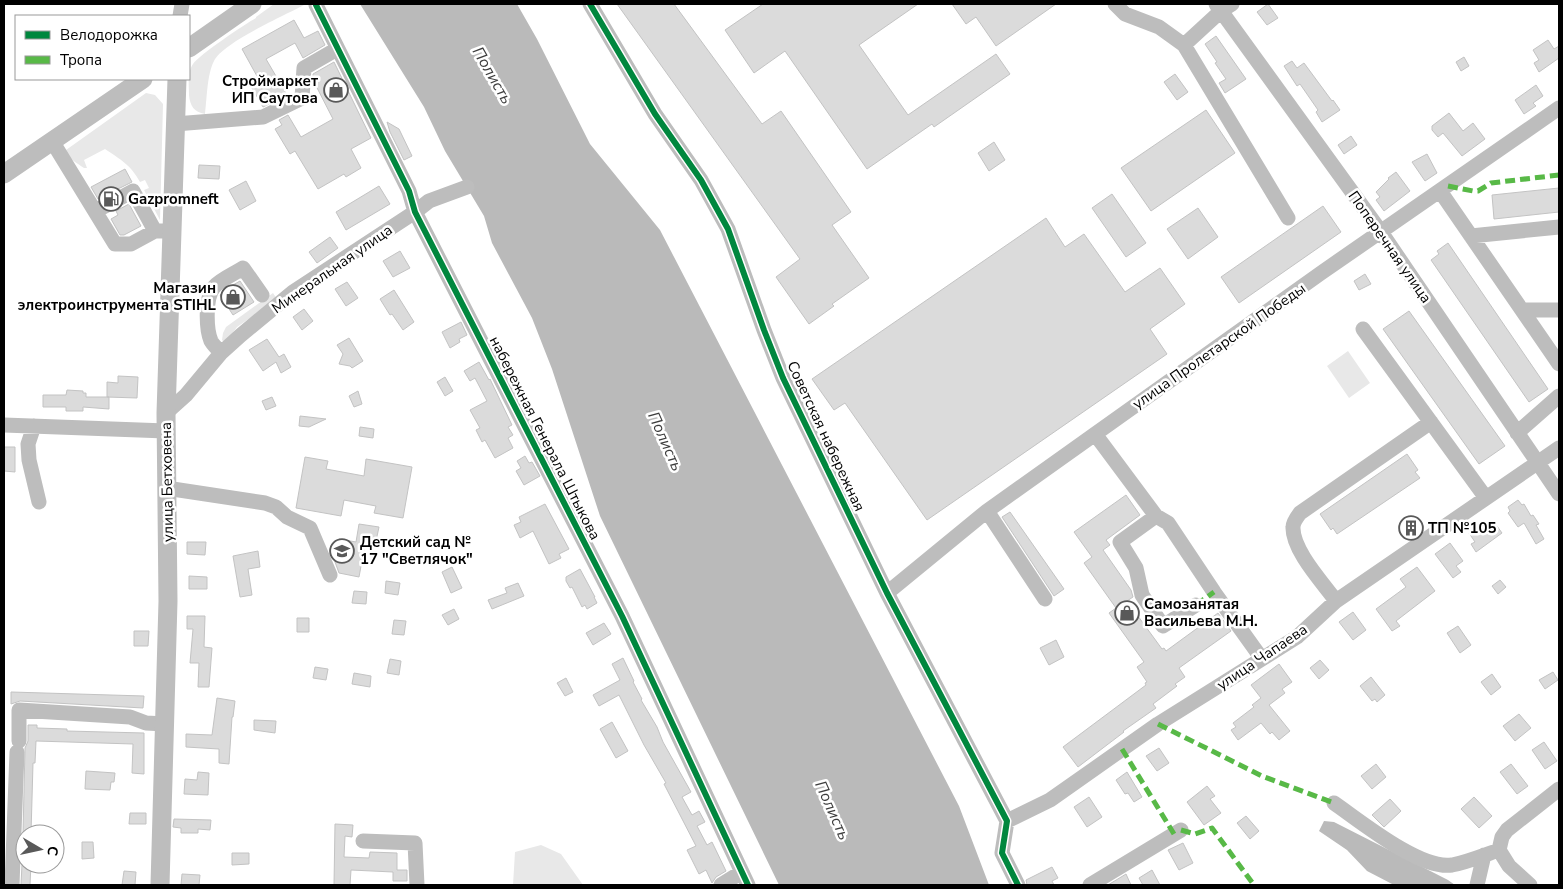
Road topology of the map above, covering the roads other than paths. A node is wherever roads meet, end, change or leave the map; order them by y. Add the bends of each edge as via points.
1 (252, 4) edge
2 (590, 4) edge
3 (1115, 4) edge
4 (316, 5) dead end
5 (1223, 6) edge
6 (1184, 45) junction
7 (190, 47) edge
8 (337, 49) junction
9 (142, 80) edge
10 (177, 80) edge
11 (1559, 108) edge
12 (175, 124) junction
13 (52, 141) junction
14 (4, 174) edge
15 (467, 187) dead end
16 (1440, 191) junction
17 (96, 211) junction
18 (415, 212) junction
19 (1288, 218) dead end
20 (1559, 227) edge
21 (164, 231) junction
22 (1381, 232) junction
23 (1471, 236) junction
24 (262, 295) dead end
25 (1523, 310) junction
26 (1559, 310) edge
27 (1363, 329) dead end
28 (221, 353) junction
29 (1559, 364) edge
30 (1559, 396) edge
31 (166, 422) junction
32 (1431, 422) junction
33 (4, 426) edge
34 (34, 426) junction
35 (1517, 433) junction
36 (1095, 434) junction
37 (1559, 448) edge
38 (1538, 464) junction
39 (166, 488) junction
40 (1559, 494) edge
41 (1486, 498) junction
42 (39, 502) dead end
43 (987, 511) junction
44 (1156, 516) junction
45 (330, 575) dead end
46 (887, 593) junction
47 (1045, 599) dead end
48 (1336, 601) junction
49 (1196, 605) dead end
50 (1262, 659) junction
51 (165, 724) junction
52 (1559, 789) edge
53 (1334, 803) dead end
54 (1007, 821) junction
55 (1181, 830) dead end
56 (363, 841) dead end
57 (1499, 850) junction
58 (1484, 855) junction
59 (745, 879) edge
60 (12, 885) edge
61 (160, 885) edge
62 (417, 885) edge
63 (721, 885) edge
64 (1018, 885) edge
65 (1090, 885) edge
66 (1476, 885) edge
67 (1530, 885) edge

1 - 7 main road
2 - 46 street, Советская набережная via 655,114 701,180 728,229 783,378
3 - 6 street via 1125,14 1159,27
4 - 8 street, набережная Генерала Штыкова
5 - 6 street
5 - 22 street, Поперечная улица
6 - 19 street
8 - 12 street via 304,68 302,98 263,117
8 - 18 street, набережная Генерала Штыкова via 409,191
9 - 13 main road
10 - 12 main road, улица Бетховена
11 - 16 street, улица Пролетарской Победы
12 - 21 main road, улица Бетховена
13 - 14 main road
13 - 17 street
15 - 18 street, Минеральная улица via 429,201
16 - 22 street, улица Пролетарской Победы
16 - 23 street
17 - 21 street via 115,244 131,244
17 - 21 street via 133,191
18 - 28 street, Минеральная улица via 293,292
18 - 59 street, набережная Генерала Штыкова via 622,616
20 - 23 street
21 - 31 main road, улица Бетховена
22 - 35 street, Поперечная улица
22 - 36 street, улица Пролетарской Победы
23 - 25 street
24 - 28 street via 243,268 213,288 208,330
25 - 26 street
25 - 29 street
27 - 32 street
28 - 31 street, Минеральная улица
30 - 35 street
31 - 34 street
31 - 39 main road, улица Бетховена
32 - 41 street
32 - 48 street via 1300,513 1293,525 1294,537 1303,555
33 - 34 street
34 - 42 street via 28,444 29,460
35 - 38 street, Поперечная улица
36 - 43 street, улица Пролетарской Победы
36 - 44 street
37 - 38 street, улица Чапаева
38 - 40 street, Поперечная улица
38 - 41 street, улица Чапаева
39 - 45 street via 276,507 287,517 310,528
39 - 51 main road, улица Бетховена
41 - 48 street, улица Чапаева
43 - 46 street, улица Пролетарской Победы
43 - 47 street
44 - 49 street via 1120,542 1136,568 1142,595 1162,626
44 - 50 street via 1168,523
46 - 54 street, Советская набережная
48 - 50 street, улица Чапаева via 1297,637
50 - 54 street, улица Чапаева via 1158,724 1050,800
51 - 60 street via 146,723 130,717 19,710
51 - 61 main road, улица Бетховена
52 - 57 street via 1507,830
53 - 58 street via 1395,845 1431,862 1450,865
54 - 64 street via 1002,853
55 - 65 street
56 - 62 street via 415,843
57 - 58 street
57 - 67 street via 1509,866
58 - 66 street
59 - 63 street

